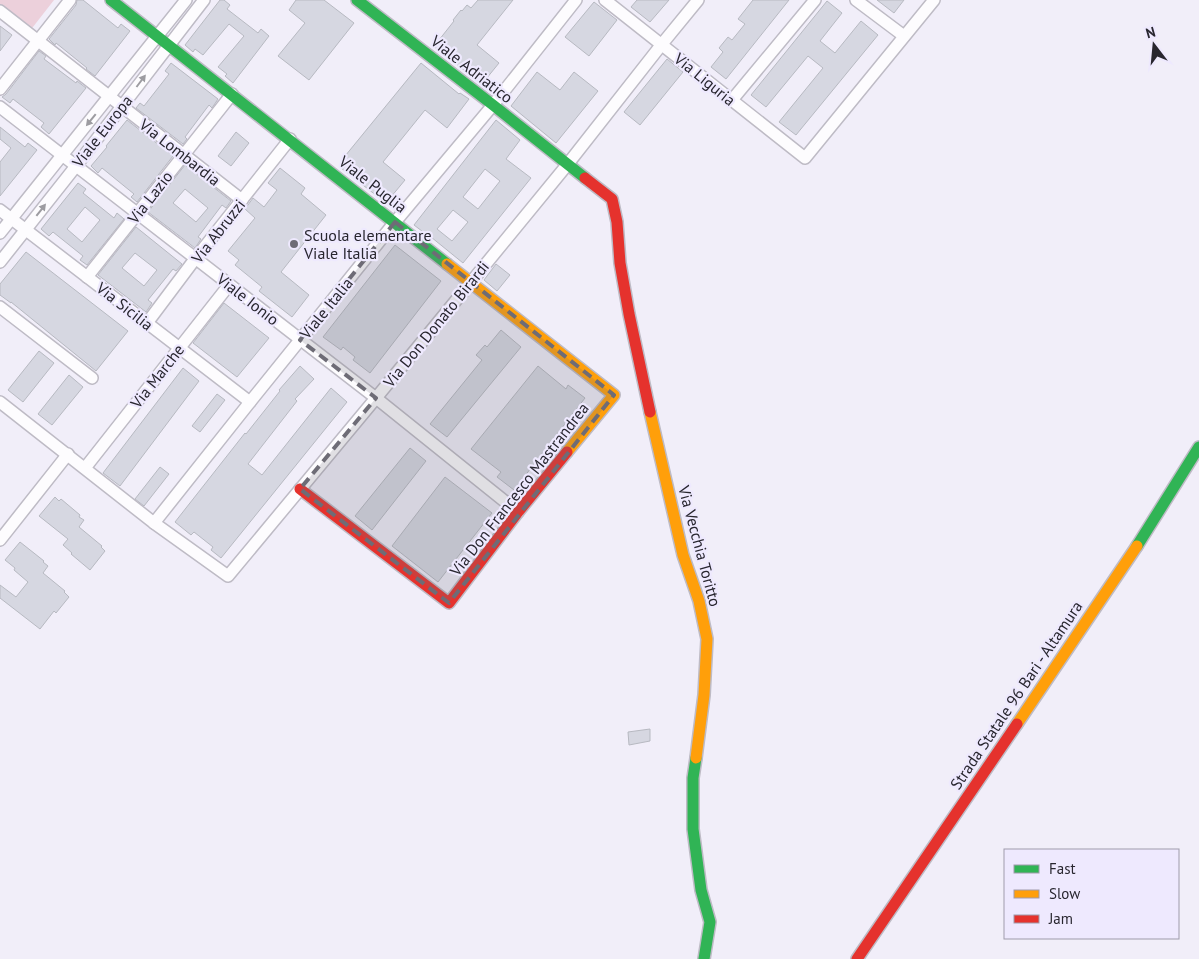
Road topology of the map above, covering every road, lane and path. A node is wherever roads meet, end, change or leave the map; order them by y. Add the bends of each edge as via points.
1 (70, 0) edge
2 (112, 0) edge
3 (186, 0) edge
4 (204, 0) edge
5 (357, 0) edge
6 (576, 0) edge
7 (605, 0) edge
8 (698, 0) edge
9 (815, 0) edge
10 (856, 0) edge
11 (934, 0) edge
12 (0, 11) edge
13 (158, 36) junction
14 (904, 36) junction
15 (38, 41) junction
16 (662, 44) junction
17 (168, 45) junction
18 (0, 89) edge
19 (232, 94) junction
20 (110, 97) junction
21 (732, 100) junction
22 (493, 105) junction
23 (122, 106) junction
24 (0, 107) edge
25 (290, 139) junction
26 (184, 154) junction
27 (63, 155) junction
28 (567, 165) junction
29 (76, 166) junction
30 (242, 200) junction
31 (0, 210) edge
32 (137, 213) junction
33 (11, 218) junction
34 (395, 222) junction
35 (26, 230) junction
36 (0, 233) edge
37 (195, 258) junction
38 (0, 262) edge
39 (87, 277) junction
40 (470, 282) junction
41 (229, 285) junction
42 (0, 307) edge
43 (147, 323) junction
44 (300, 340) junction
45 (179, 348) junction
46 (92, 378) dead end
47 (614, 395) joint
48 (376, 398) junction
49 (0, 402) edge
50 (250, 402) junction
51 (1199, 447) edge
52 (68, 454) junction
53 (85, 468) junction
54 (300, 488) junction
55 (518, 512) junction
56 (154, 523) junction
57 (0, 540) edge
58 (704, 959) edge
59 (857, 959) edge

1 - 15 street
2 - 13 street, Viale Puglia
3 - 13 street, Viale Europa
4 - 17 street, Viale Europa
5 - 22 street, Viale Adriatico
6 - 22 street, Viale Italia
7 - 16 street, Via Liguria
8 - 16 street, Via Don Donato Birardi
9 - 21 street
10 - 14 street
11 - 14 street
12 - 15 street, Via Lombardia
13 - 17 street, Viale Puglia
13 - 20 street, Viale Europa
14 - 21 street, Via Liguria via 805,158
15 - 18 street
15 - 20 street, Via Lombardia
16 - 21 street, Via Liguria
16 - 28 street, Via Don Donato Birardi
17 - 19 street, Viale Puglia
23 -> 17 street, Viale Europa
19 - 25 street, Viale Puglia
19 - 26 street, Via Lazio
20 - 23 street, Via Lombardia
20 -> 27 street, Viale Europa
22 - 28 street, Viale Adriatico
22 - 34 street, Viale Italia
23 - 26 street, Via Lombardia
23 - 29 street, Viale Europa
24 - 27 street, Viale Ionio
25 - 30 street, Via Abruzzi
25 - 34 street, Viale Puglia
26 - 30 street, Via Lombardia
26 - 32 street, Via Lazio
27 - 29 street, Viale Ionio
27 - 33 street, Viale Europa
28 - 40 street, Via Don Donato Birardi
28 - 58 street, Via Vecchia Toritto via 612,199 620,263 640,369 683,555 708,639 693,778 693,829 700,890 710,922
29 - 32 street, Viale Ionio
35 -> 29 street, Viale Europa
30 - 37 street, Via Abruzzi
31 - 33 street, Via Sicilia
32 - 37 street, Viale Ionio
32 - 39 street, Via Lazio
33 - 35 street, Via Sicilia
33 - 36 street, Viale Europa
34 - 40 street, Viale Puglia
34 - 44 street, Viale Italia
35 - 38 street, Viale Europa
35 - 39 street, Via Sicilia
37 - 41 street, Viale Ionio
37 - 43 street, Via Abruzzi
39 - 43 street, Via Sicilia
40 - 47 street, Viale Puglia
40 - 48 street, Via Don Donato Birardi
41 - 44 street, Viale Ionio
41 - 45 street, Via Marche
42 - 46 street
43 - 45 street, Via Sicilia
44 - 48 street, Viale Ionio
44 - 50 street, Viale Italia
45 - 50 street, Via Sicilia
45 - 53 street, Via Marche
47 - 55 street, Via Don Francesco Mastrandrea
48 - 54 street, Via Don Donato Birardi
48 - 55 street, Viale Ionio
49 - 52 street
50 - 56 street, Viale Italia
51 - 59 street, Strada Statale 96 Bari - Altamura via 1142,538
52 - 53 street
52 - 57 street
53 - 56 street
54 - 55 street, Via Don Francesco Mastrandrea via 449,603
54 - 56 street, Via Don Donato Birardi via 228,576

